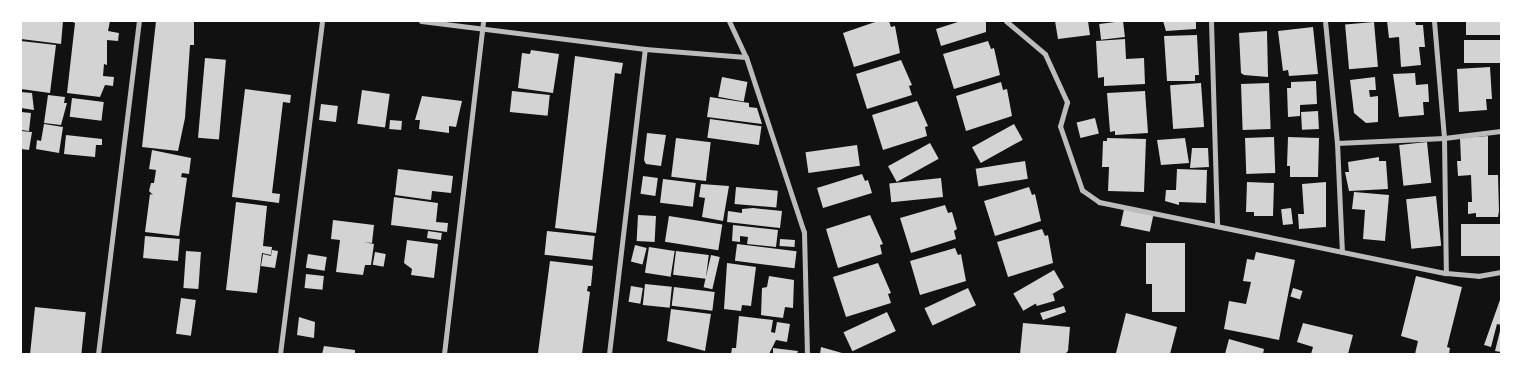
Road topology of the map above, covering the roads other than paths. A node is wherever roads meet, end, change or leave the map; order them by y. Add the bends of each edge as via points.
1 (138, 21) edge
2 (322, 21) edge
3 (420, 21) edge
4 (483, 21) edge
5 (729, 21) edge
6 (1006, 21) edge
7 (1211, 21) edge
8 (1325, 21) edge
9 (1434, 21) edge
10 (482, 30) junction
11 (645, 50) junction
12 (746, 57) junction
13 (1501, 130) edge
14 (1444, 138) junction
15 (1338, 143) junction
16 (1217, 226) junction
17 (1342, 252) junction
18 (1446, 272) junction
19 (1501, 272) edge
20 (98, 354) edge
21 (280, 354) edge
22 (444, 354) edge
23 (609, 354) edge
24 (807, 354) edge

1 - 20 street
2 - 21 street
3 - 10 street
4 - 10 street
5 - 12 street
6 - 16 street via 1045,54 1068,102 1060,126 1082,190 1099,202
7 - 16 street
8 - 15 street
9 - 14 street
10 - 11 street
10 - 22 street
11 - 12 street
11 - 23 street
12 - 24 street via 804,232
13 - 14 street
14 - 15 street
14 - 18 street
15 - 17 street
16 - 17 street
17 - 18 street
18 - 19 street via 1478,276

